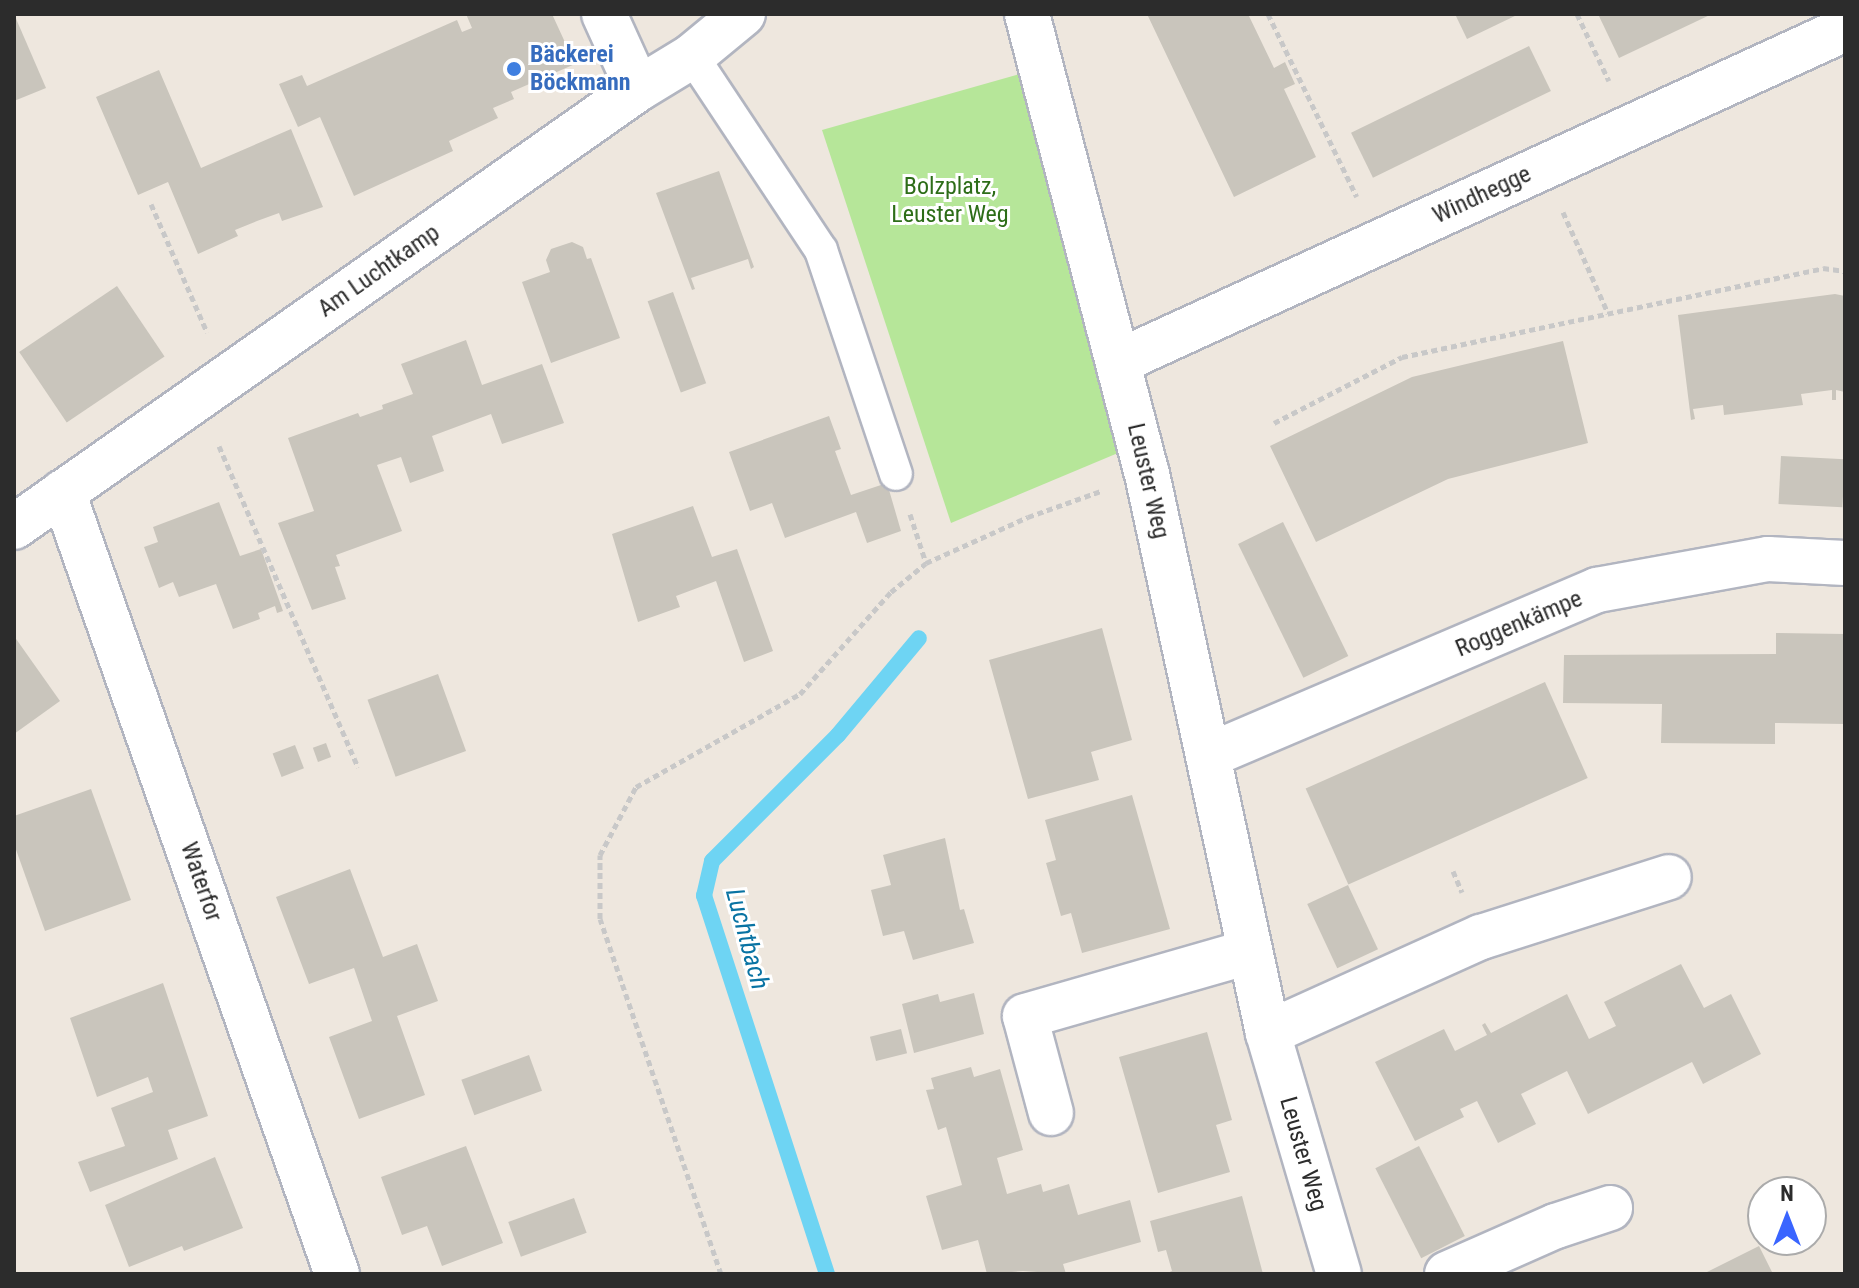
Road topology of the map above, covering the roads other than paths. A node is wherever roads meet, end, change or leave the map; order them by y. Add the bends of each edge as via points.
1 (604, 14) edge
2 (743, 14) edge
3 (1027, 14) edge
4 (1845, 29) edge
5 (692, 56) junction
6 (638, 89) junction
7 (1120, 361) junction
8 (896, 474) dead end
9 (63, 492) junction
10 (14, 527) edge
11 (1845, 563) edge
12 (1210, 755) junction
13 (1669, 877) dead end
14 (1248, 952) junction
15 (1268, 1033) junction
16 (1051, 1113) dead end
17 (1610, 1208) dead end
18 (337, 1274) edge
19 (1339, 1274) edge
20 (1447, 1274) edge

1 - 6 street
2 - 5 street, Am Luchtkamp
3 - 7 street, Leuster Weg
4 - 7 street, Windhegge
5 - 6 street, Am Luchtkamp
5 - 8 lane via 821,250
6 - 9 street, Am Luchtkamp
7 - 12 street, Leuster Weg
9 - 10 street, Am Luchtkamp
9 - 18 street, Waterfor
11 - 12 street, Roggenkämpe via 1768,559 1597,590
12 - 14 street, Leuster Weg
13 - 15 street via 1481,937
14 - 15 street, Leuster Weg
14 - 16 street via 1025,1016
15 - 19 street, Leuster Weg
17 - 20 street

